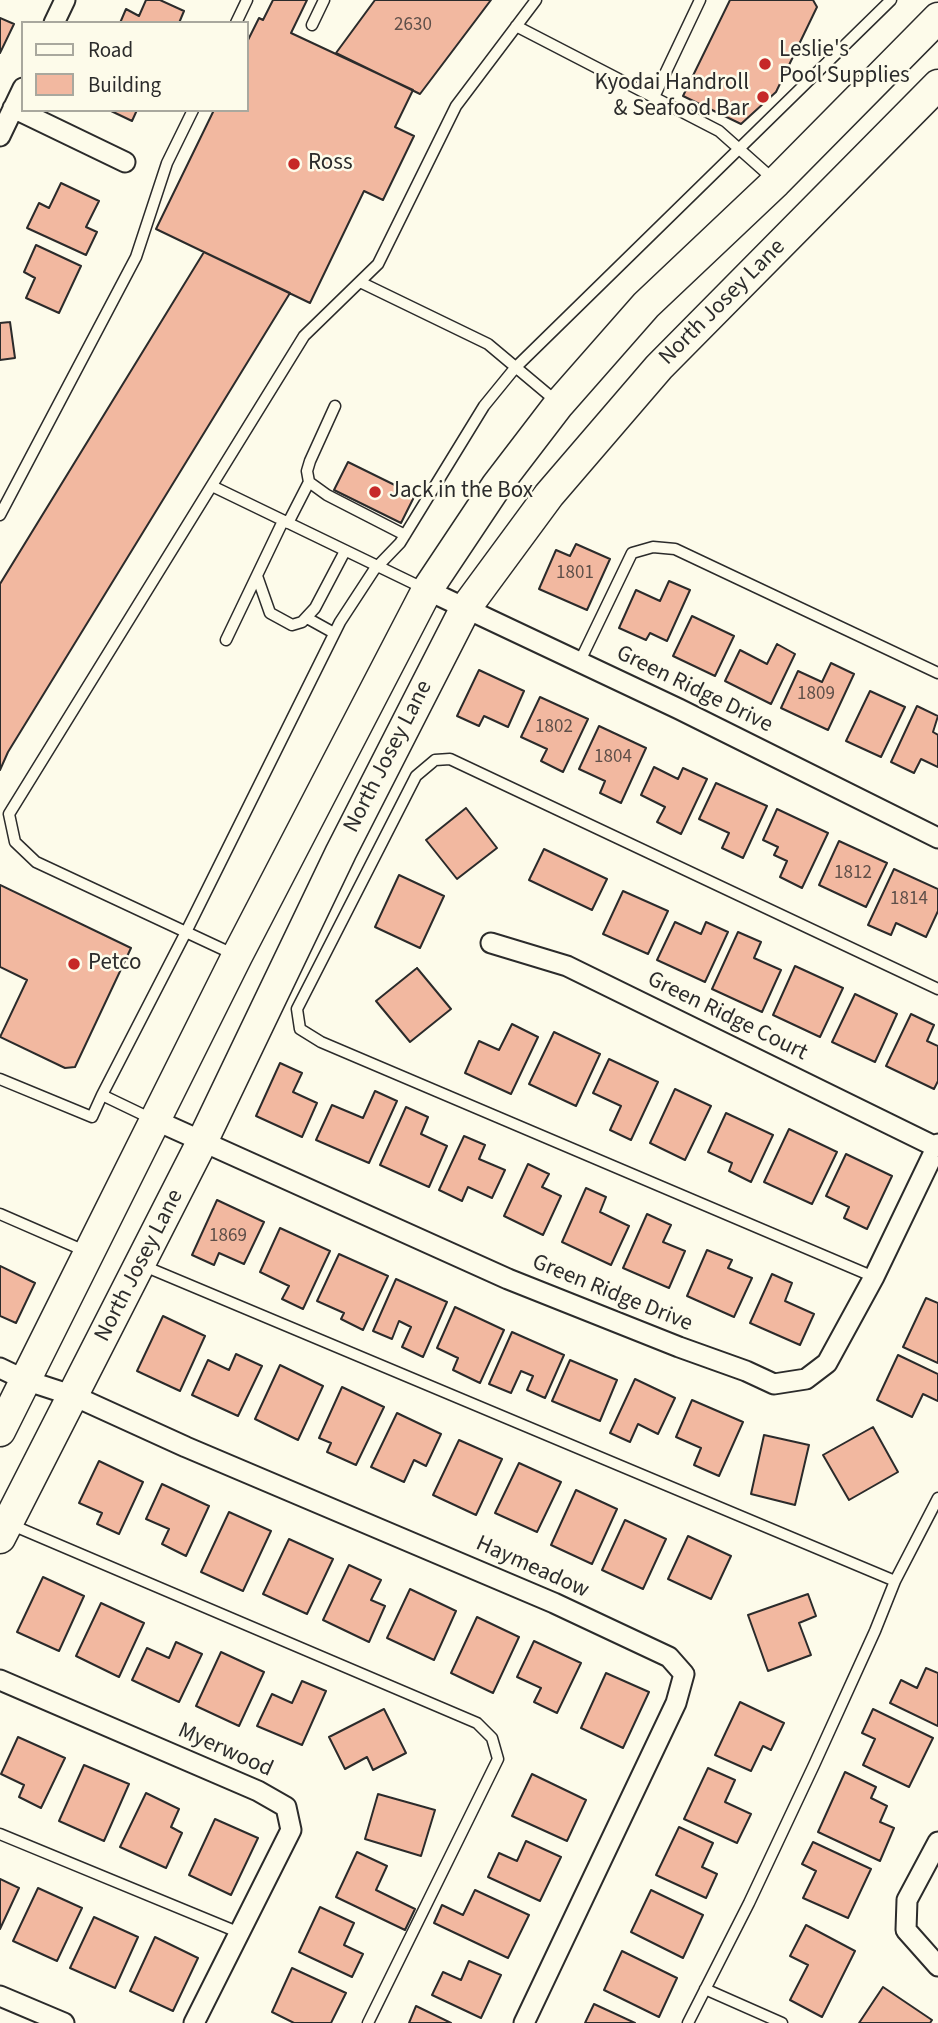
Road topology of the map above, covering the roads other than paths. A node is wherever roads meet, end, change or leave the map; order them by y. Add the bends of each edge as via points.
1 (65, 0) edge
2 (247, 0) edge
3 (324, 0) edge
4 (536, 0) edge
5 (700, 0) edge
6 (891, 0) edge
7 (938, 18) edge
8 (55, 21) edge
9 (237, 21) edge
10 (312, 25) dead end
11 (516, 26) junction
12 (938, 85) edge
13 (21, 92) edge
14 (654, 97) junction
15 (13, 108) junction
16 (21, 112) edge
17 (21, 112) edge
18 (192, 112) edge
19 (0, 136) edge
20 (738, 149) junction
21 (125, 162) dead end
22 (776, 182) junction
23 (360, 282) junction
24 (515, 368) junction
25 (559, 404) junction
26 (335, 406) dead end
27 (309, 482) junction
28 (212, 486) junction
29 (0, 515) edge
30 (286, 522) junction
31 (405, 535) junction
32 (345, 551) junction
33 (378, 567) junction
34 (257, 576) junction
35 (427, 590) junction
36 (465, 609) junction
37 (307, 618) junction
38 (334, 634) junction
39 (226, 640) dead end
40 (579, 663) junction
41 (938, 673) edge
42 (938, 838) edge
43 (186, 932) junction
44 (491, 943) dead end
45 (237, 956) junction
46 (938, 989) edge
47 (0, 1079) edge
48 (102, 1095) junction
49 (155, 1121) junction
50 (202, 1142) junction
51 (937, 1145) edge
52 (0, 1214) edge
53 (89, 1252) junction
54 (140, 1265) junction
55 (874, 1277) junction
56 (13, 1374) edge
57 (74, 1396) junction
58 (0, 1431) edge
59 (938, 1498) edge
60 (4, 1531) edge
61 (895, 1581) junction
62 (0, 1680) edge
63 (0, 1834) edge
64 (938, 1842) edge
65 (240, 1933) junction
66 (938, 1966) edge
67 (705, 1989) junction
68 (0, 1996) edge
69 (64, 2023) edge
70 (194, 2023) edge
71 (368, 2023) edge
72 (524, 2023) edge
73 (688, 2023) edge
74 (782, 2023) edge

1 - 8 street
2 - 9 lane
3 - 10 lane
4 - 11 lane
5 - 14 lane
6 - 20 lane
7 - 22 main road, North Josey Lane
11 - 14 lane
11 - 23 lane via 456,106 379,264
12 - 36 main road, North Josey Lane via 659,367 549,495
13 - 15 street
14 - 20 lane via 719,131
15 - 17 street
15 - 19 street
16 - 21 street
18 - 29 lane via 167,163 136,257
20 - 22 lane
20 - 24 lane
22 - 25 main road, North Josey Lane via 646,305
23 - 24 lane via 488,344
23 - 28 lane via 304,336
24 - 25 lane
24 - 31 lane via 484,407
25 - 35 main road, North Josey Lane via 497,485
26 - 27 lane via 310,461
27 - 30 lane
27 - 31 lane
28 - 30 lane
28 - 43 lane via 9,814 15,842 36,862
30 - 32 lane
30 - 34 lane
31 - 33 lane
32 - 33 lane
32 - 37 lane
33 - 35 lane
33 - 38 lane
34 - 37 lane via 266,606 275,618 292,625
34 - 39 lane
35 - 36 street, Green Ridge Drive
35 - 45 main road, North Josey Lane
36 - 40 street, Green Ridge Drive
36 - 50 main road, North Josey Lane via 341,852
37 - 38 lane
38 - 43 lane
40 - 41 lane via 632,553 653,547 675,549
40 - 42 street, Green Ridge Drive
43 - 45 lane
43 - 48 lane
44 - 51 street, Green Ridge Court via 567,966
45 - 49 main road, North Josey Lane
46 - 55 lane via 462,765 435,760 416,776 297,1009 300,1029 321,1042
47 - 48 lane via 92,1117
48 - 49 lane
49 - 50 street, Green Ridge Drive
49 - 53 main road, North Josey Lane
50 - 54 main road, North Josey Lane
50 - 55 street, Green Ridge Drive via 508,1279 774,1384 806,1379 827,1363
51 - 55 street, Green Ridge Drive
52 - 53 lane
53 - 56 main road, North Josey Lane
54 - 57 main road, North Josey Lane
54 - 61 lane
56 - 57 street, Haymeadow
56 - 58 main road, North Josey Lane
57 - 60 main road, North Josey Lane
57 - 72 street, Haymeadow via 554,1603 669,1657 684,1674 677,1703
59 - 61 lane
60 - 71 lane via 477,1723 492,1738 498,1759
61 - 67 lane via 814,1765
62 - 65 street, Myerwood via 258,1791 285,1807 291,1830
63 - 65 lane
64 - 66 street via 907,1900 906,1930
65 - 70 street, Myerwood
67 - 73 lane
67 - 74 lane
68 - 69 street

